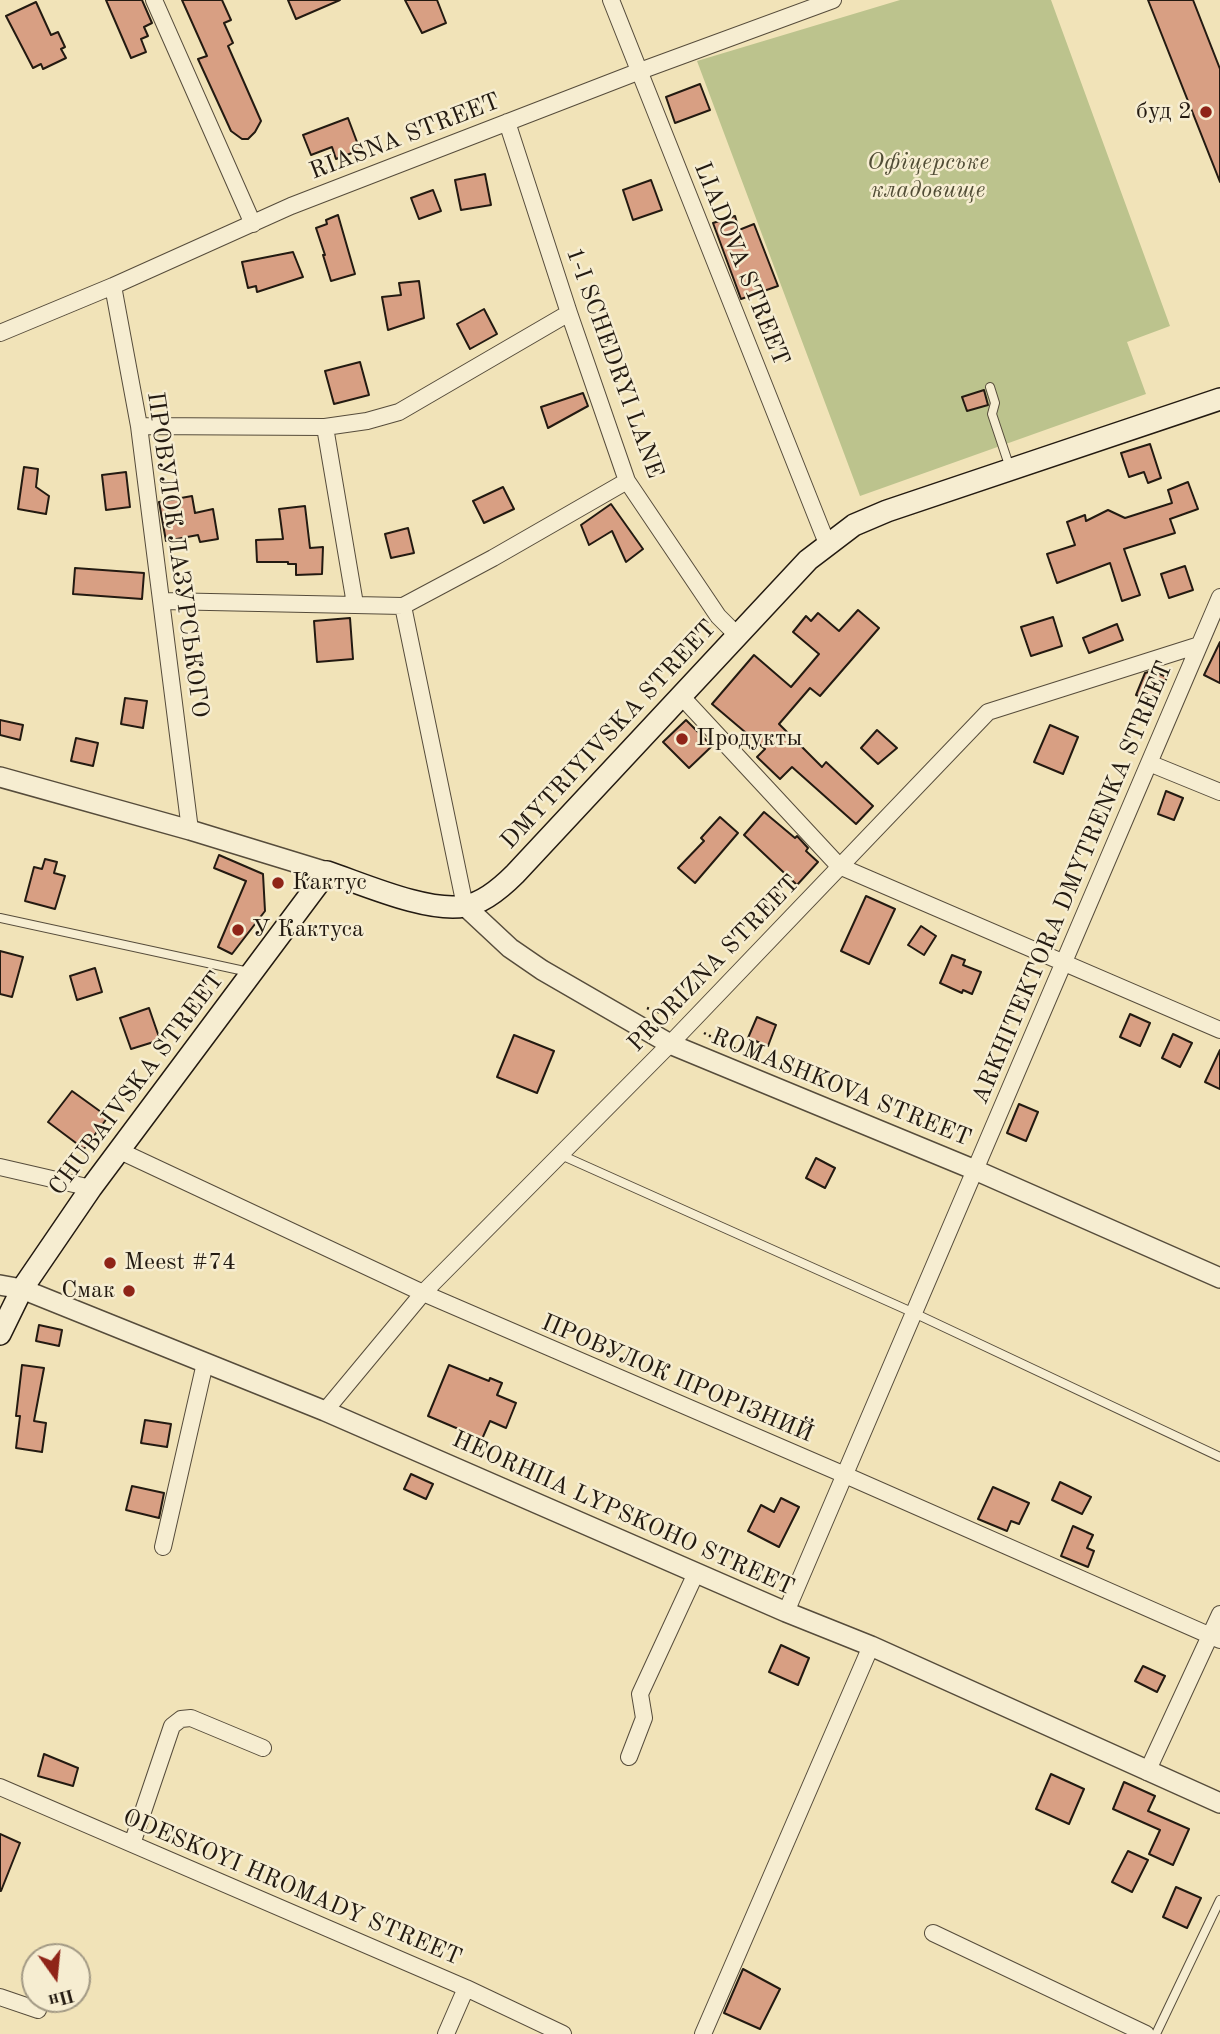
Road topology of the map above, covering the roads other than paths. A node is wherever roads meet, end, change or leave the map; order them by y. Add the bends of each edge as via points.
1 (154, 0) edge
2 (611, 0) edge
3 (833, 0) edge
4 (640, 71) junction
5 (507, 122) junction
6 (253, 224) junction
7 (113, 286) junction
8 (569, 313) junction
9 (0, 333) edge
10 (989, 387) dead end
11 (1220, 399) edge
12 (139, 426) junction
13 (326, 426) junction
14 (1011, 469) junction
15 (627, 481) junction
16 (828, 546) junction
17 (1220, 597) edge
18 (162, 601) junction
19 (355, 604) junction
20 (404, 606) junction
21 (738, 636) junction
22 (1199, 645) junction
23 (682, 697) junction
24 (1149, 763) junction
25 (0, 778) edge
26 (1220, 792) edge
27 (190, 831) junction
28 (839, 866) junction
29 (327, 872) junction
30 (465, 906) junction
31 (0, 918) edge
32 (1064, 961) junction
33 (252, 973) junction
34 (1220, 1030) edge
35 (670, 1044) junction
36 (120, 1151) junction
37 (560, 1155) junction
38 (0, 1167) edge
39 (975, 1170) junction
40 (91, 1188) junction
41 (1220, 1278) edge
42 (0, 1285) edge
43 (22, 1289) junction
44 (423, 1293) junction
45 (914, 1312) junction
46 (0, 1334) edge
47 (205, 1363) junction
48 (325, 1411) junction
49 (1220, 1457) edge
50 (845, 1475) junction
51 (163, 1546) dead end
52 (696, 1573) junction
53 (786, 1612) junction
54 (1220, 1614) edge
55 (1215, 1638) edge
56 (871, 1646) junction
57 (264, 1748) dead end
58 (629, 1757) dead end
59 (1147, 1772) junction
60 (0, 1787) edge
61 (1220, 1803) edge
62 (132, 1844) junction
63 (1220, 1900) edge
64 (933, 1933) dead end
65 (466, 1988) junction
66 (0, 1997) edge
67 (21, 2004) edge
68 (446, 2034) edge
69 (564, 2034) edge
70 (703, 2034) edge
71 (1146, 2034) edge
72 (1156, 2034) edge

1 - 6 street
2 - 4 street, LIADOVA STREET
3 - 4 street, RIASNA STREET
4 - 5 street, RIASNA STREET
4 - 16 street, LIADOVA STREET
5 - 6 street, RIASNA STREET
5 - 8 street, 1-I SCHEDRYI LANE
6 - 7 street, RIASNA STREET
7 - 9 street, RIASNA STREET
7 - 12 street, ПРОВУЛОК ЛАЗУРСЬКОГО
8 - 13 street via 399,412
8 - 15 street, 1-I SCHEDRYI LANE
10 - 14 lane via 995,403 992,414
11 - 14 main road, DMYTRIYIVSKA STREET
12 - 13 street
12 - 18 street, ПРОВУЛОК ЛАЗУРСЬКОГО
13 - 19 street
14 - 16 main road, DMYTRIYIVSKA STREET via 887,511 854,525
15 - 20 street
15 - 21 street, 1-I SCHEDRYI LANE via 718,616
16 - 21 main road, DMYTRIYIVSKA STREET via 808,560
17 - 22 street, ARKHITEKTORA DMYTRENKA STREET
18 - 19 street
18 - 27 street, ПРОВУЛОК ЛАЗУРСЬКОГО
19 - 20 street
20 - 30 street
21 - 23 main road, DMYTRIYIVSKA STREET
22 - 24 street, ARKHITEKTORA DMYTRENKA STREET
22 - 28 street, PRORIZNA STREET via 988,712
23 - 28 street
23 - 30 main road, DMYTRIYIVSKA STREET via 502,887
24 - 26 street
24 - 32 street, ARKHITEKTORA DMYTRENKA STREET
25 - 27 street, DMYTRIYIVSKA STREET
27 - 29 street, DMYTRIYIVSKA STREET
28 - 32 street
28 - 35 street, PRORIZNA STREET
29 - 30 main road, DMYTRIYIVSKA STREET via 419,902
29 - 33 main road, CHUBAIVSKA STREET
30 - 35 street, ROMASHKOVA STREET via 520,955
31 - 33 lane
32 - 34 street
32 - 39 street, ARKHITEKTORA DMYTRENKA STREET
33 - 36 main road, CHUBAIVSKA STREET
35 - 37 street, PRORIZNA STREET
35 - 39 street, ROMASHKOVA STREET
36 - 40 main road, CHUBAIVSKA STREET
36 - 44 street, ПРОВУЛОК ПРОРІЗНИЙ
37 - 44 street, PRORIZNA STREET
37 - 45 lane
38 - 40 street
39 - 41 street, ROMASHKOVA STREET
39 - 45 street, ARKHITEKTORA DMYTRENKA STREET
40 - 43 main road, CHUBAIVSKA STREET
42 - 43 street, HEORHIIA LYPSKOHO STREET
43 - 46 main road, CHUBAIVSKA STREET
43 - 47 street, HEORHIIA LYPSKOHO STREET
44 - 48 street, PRORIZNA STREET
44 - 50 street, ПРОВУЛОК ПРОРІЗНИЙ
45 - 49 lane
45 - 50 street, ARKHITEKTORA DMYTRENKA STREET
47 - 48 street, HEORHIIA LYPSKOHO STREET
47 - 51 street
48 - 52 street, HEORHIIA LYPSKOHO STREET
50 - 53 street, ARKHITEKTORA DMYTRENKA STREET
50 - 55 street, ПРОВУЛОК ПРОРІЗНИЙ
52 - 53 street, HEORHIIA LYPSKOHO STREET
52 - 58 street via 640,1694 644,1718
53 - 56 street, HEORHIIA LYPSKOHO STREET
54 - 55 street
55 - 59 street
56 - 59 street, HEORHIIA LYPSKOHO STREET
56 - 70 street
57 - 62 street via 191,1717 181,1719 172,1726
59 - 61 street, HEORHIIA LYPSKOHO STREET
60 - 62 street, ODESKOYI HROMADY STREET
62 - 65 street, ODESKOYI HROMADY STREET
63 - 72 lane
64 - 71 street
65 - 68 street
65 - 69 street, ODESKOYI HROMADY STREET
66 - 67 street

